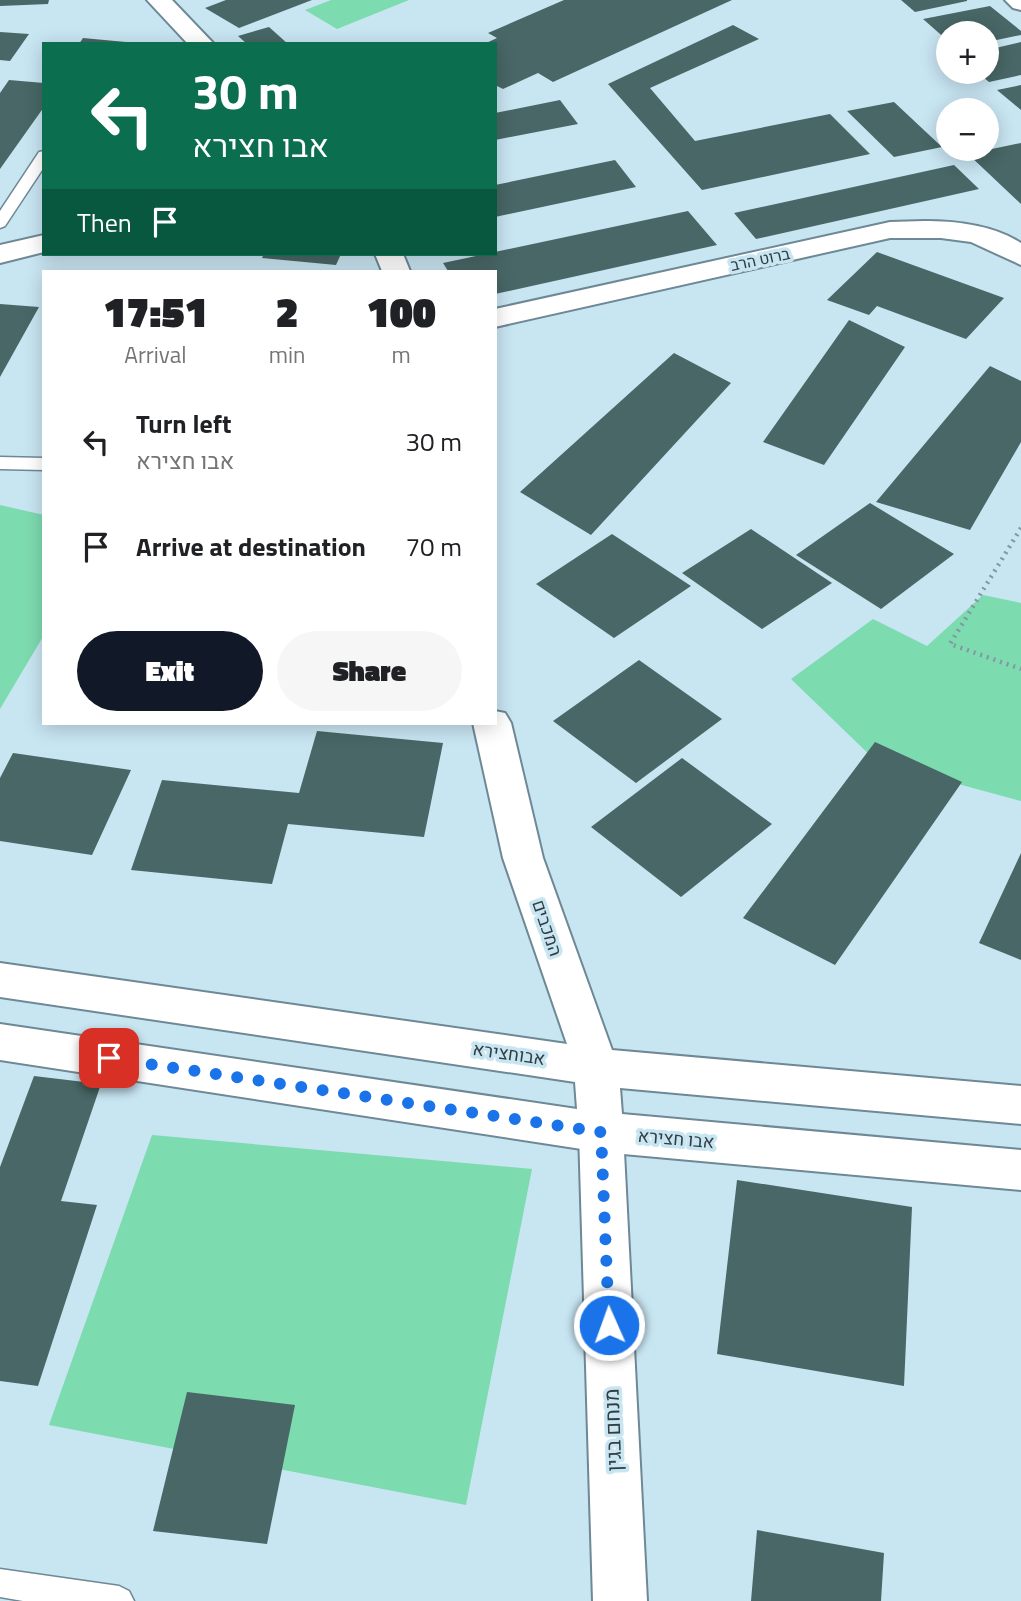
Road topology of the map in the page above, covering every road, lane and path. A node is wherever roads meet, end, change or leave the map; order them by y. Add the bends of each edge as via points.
1 (159, 0) edge
2 (200, 42) edge
3 (42, 158) edge
4 (0, 223) edge
5 (42, 244) edge
6 (0, 254) edge
7 (1021, 256) edge
8 (497, 317) edge
9 (0, 463) edge
10 (42, 464) edge
11 (1021, 528) edge
12 (1021, 669) edge
13 (492, 725) edge
14 (0, 980) edge
15 (0, 1042) edge
16 (596, 1067) junction
17 (1021, 1104) edge
18 (601, 1132) junction
19 (1021, 1170) edge
20 (0, 1583) edge
21 (118, 1601) edge
22 (620, 1601) edge

1 - 2 street
3 - 4 lane
5 - 6 street
7 - 8 street, ברוט הרב via 1011,247 975,233 890,230
9 - 10 lane
11 - 12 path via 950,643
13 - 16 street, המכבים via 523,858
14 - 16 street, אבוחצירא
15 - 18 street, אבו חצירא
16 - 17 street, אבוחצירא
16 - 18 street, המכבים
18 - 19 street, אבו חצירא
18 - 22 street, מנחם בגין
20 - 21 lane

